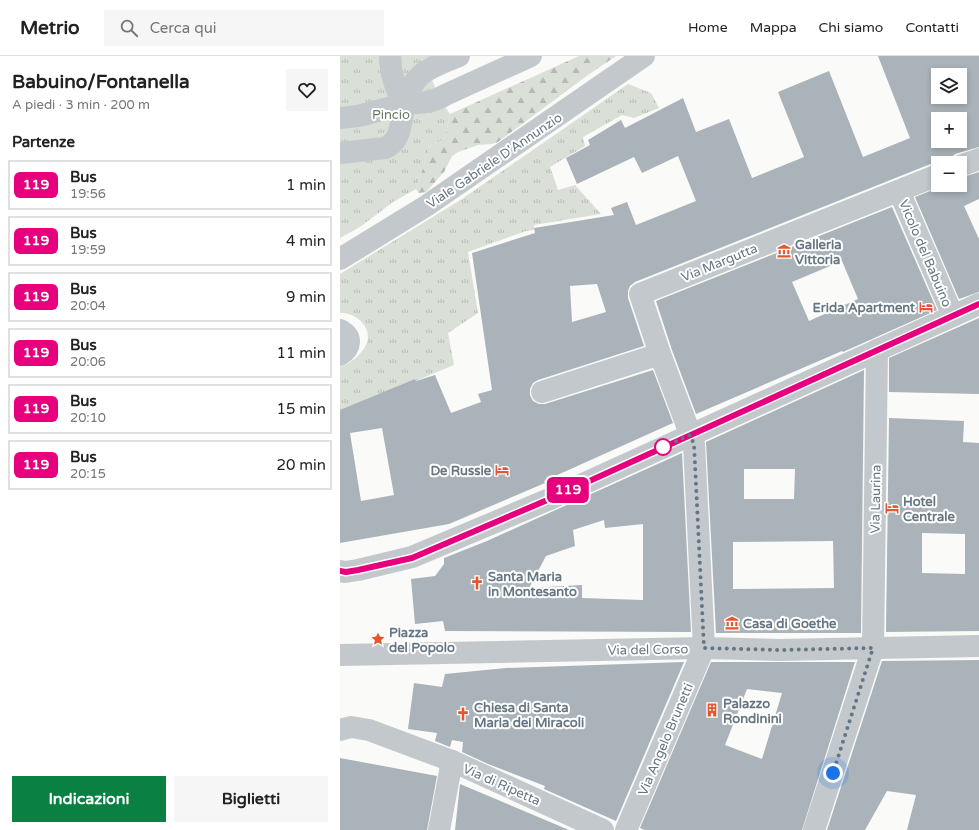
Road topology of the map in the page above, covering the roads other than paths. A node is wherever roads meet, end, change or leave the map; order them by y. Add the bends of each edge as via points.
1 (390, 56) edge
2 (459, 56) edge
3 (531, 56) edge
4 (644, 56) edge
5 (404, 104) junction
6 (340, 118) edge
7 (340, 153) edge
8 (979, 158) edge
9 (967, 163) edge
10 (931, 178) edge
11 (899, 191) junction
12 (340, 259) edge
13 (979, 304) edge
14 (953, 316) junction
15 (340, 330) edge
16 (877, 350) junction
17 (660, 354) junction
18 (340, 355) edge
19 (542, 392) dead end
20 (690, 435) junction
21 (340, 571) edge
22 (979, 646) edge
23 (704, 648) junction
24 (873, 648) junction
25 (340, 655) edge
26 (340, 730) edge
27 (452, 761) junction
28 (439, 830) edge
29 (602, 830) edge
30 (626, 830) edge
31 (814, 830) edge

1 - 5 street via 394,84
2 - 5 street via 423,72 413,83
3 - 5 street via 439,99
4 - 12 street, Viale Gabriele D'Annunzio via 426,206
5 - 6 street
5 - 7 street via 398,136 390,146
8 - 9 street
10 - 11 street, Via Margutta
11 - 14 street, Vicolo del Babuino
11 - 17 street, Via Margutta via 640,294
13 - 14 street
14 - 16 street
15 - 18 street via 348,336 349,341 347,349
16 - 20 street
16 - 24 street, Via Laurina
17 - 19 street
17 - 20 street, Via Margutta
20 - 21 street via 552,498 406,559 350,572
20 - 23 street, Via Margutta via 694,444
22 - 24 street, Via del Corso
23 - 24 street, Via del Corso
23 - 25 street, Via del Corso
23 - 30 street, Via Angelo Brunetti
24 - 31 street, Via Laurina
26 - 27 street, Via di Ripetta via 351,727 361,729
27 - 28 street
27 - 29 street, Via di Ripetta

